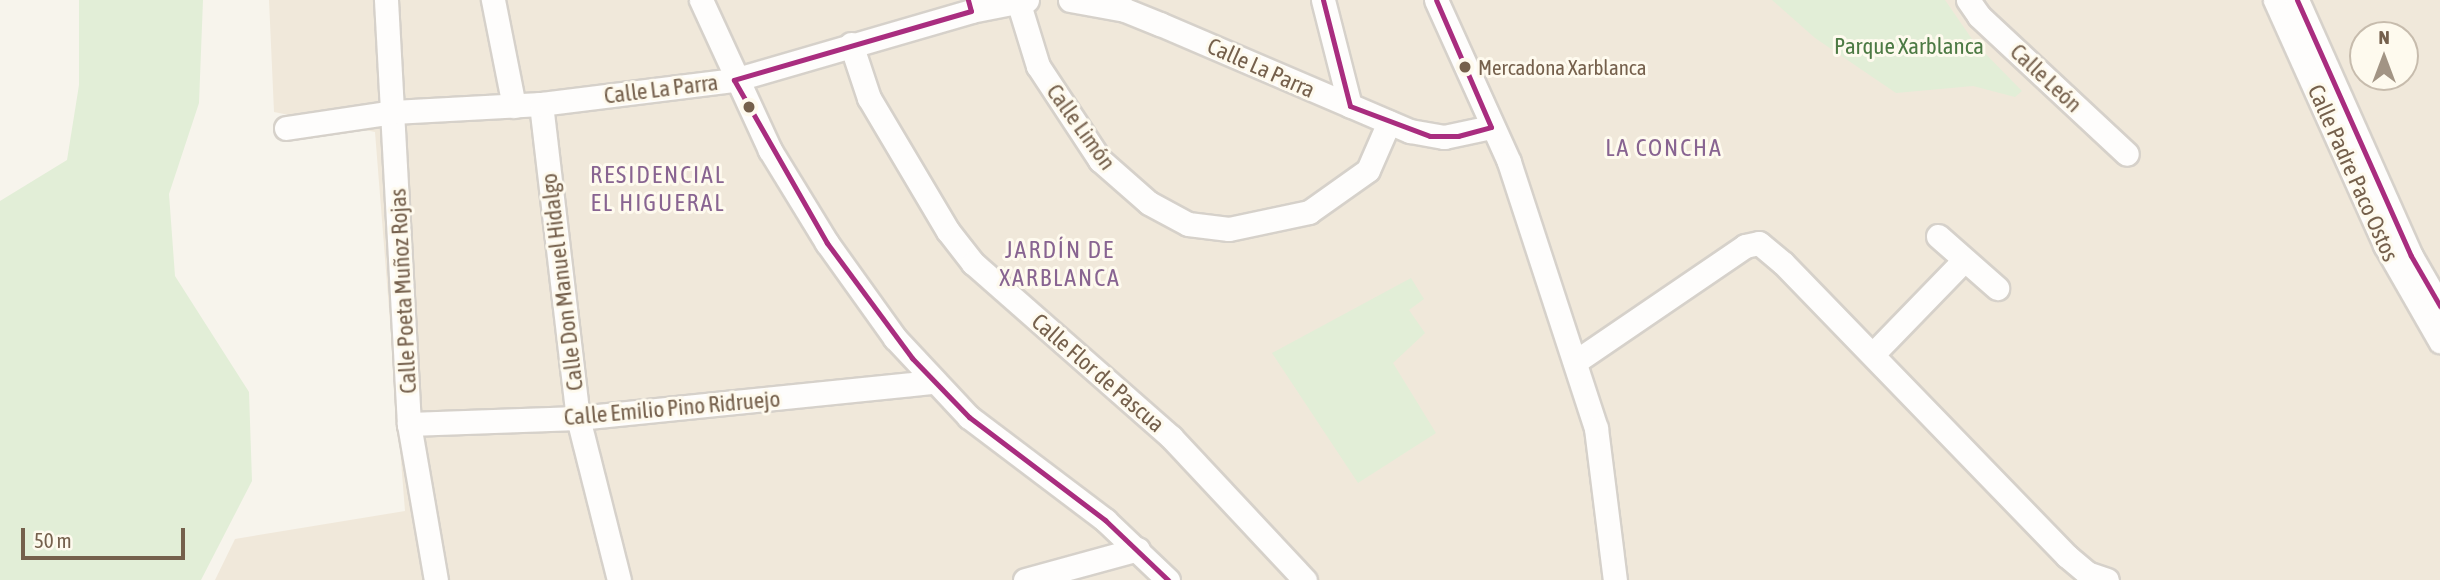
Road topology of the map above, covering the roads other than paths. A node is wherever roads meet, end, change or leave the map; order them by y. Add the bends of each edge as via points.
1 (386, 0) edge
2 (493, 0) edge
3 (701, 0) edge
4 (1070, 0) edge
5 (1323, 0) edge
6 (1436, 0) edge
7 (1968, 0) edge
8 (2276, 0) edge
9 (2297, 0) edge
10 (1023, 1) edge
11 (970, 5) edge
12 (851, 44) junction
13 (734, 80) junction
14 (541, 104) junction
15 (514, 106) junction
16 (1350, 107) junction
17 (393, 112) junction
18 (1389, 122) junction
19 (1491, 127) junction
20 (286, 128) dead end
21 (2127, 154) dead end
22 (1938, 236) dead end
23 (1964, 260) junction
24 (1997, 288) dead end
25 (2440, 306) edge
26 (2440, 341) edge
27 (1873, 354) junction
28 (1575, 362) junction
29 (933, 382) junction
30 (578, 418) junction
31 (409, 424) junction
32 (1138, 549) junction
33 (2093, 578) edge
34 (436, 580) edge
35 (619, 580) edge
36 (1025, 580) edge
37 (1168, 580) edge
38 (1305, 580) edge
39 (1615, 580) edge

1 - 17 street, Calle Poeta Muñoz Rojas
2 - 15 street
3 - 13 street
4 - 16 street, Calle La Parra via 1125,10
5 - 16 street
6 - 19 street
7 - 21 street, Calle León via 1979,16
8 - 26 street, Calle Padre Paco Ostos via 2385,245
9 - 25 street, Calle Padre Paco Ostos via 2410,256
10 - 11 street, Calle La Parra
10 - 18 street, Calle Limón via 1038,66 1100,160 1149,203 1188,224 1229,229 1309,212 1368,170
11 - 12 street, Calle La Parra
12 - 13 street, Calle La Parra
12 - 38 street, Calle Flor de Pascua via 881,119 947,231 972,263 1171,437
13 - 14 street, Calle La Parra
13 - 29 street via 827,243 895,338
14 - 15 street, Calle La Parra
14 - 30 street, Calle Don Manuel Hidalgo
15 - 17 street, Calle La Parra
16 - 18 street, Calle La Parra
17 - 20 street, Calle La Parra
17 - 31 street, Calle Poeta Muñoz Rojas
18 - 19 street, Calle La Parra via 1444,137
19 - 28 street via 1509,162
22 - 23 street
23 - 24 street
23 - 27 street
27 - 28 street via 1765,246 1752,242
27 - 33 street
28 - 39 street via 1596,428
29 - 30 street, Calle Emilio Pino Ridruejo
29 - 32 street via 1001,444
30 - 31 street, Calle Emilio Pino Ridruejo
30 - 35 street, Calle Don Manuel Hidalgo
31 - 34 street, Calle Poeta Muñoz Rojas
32 - 36 street
32 - 37 street

